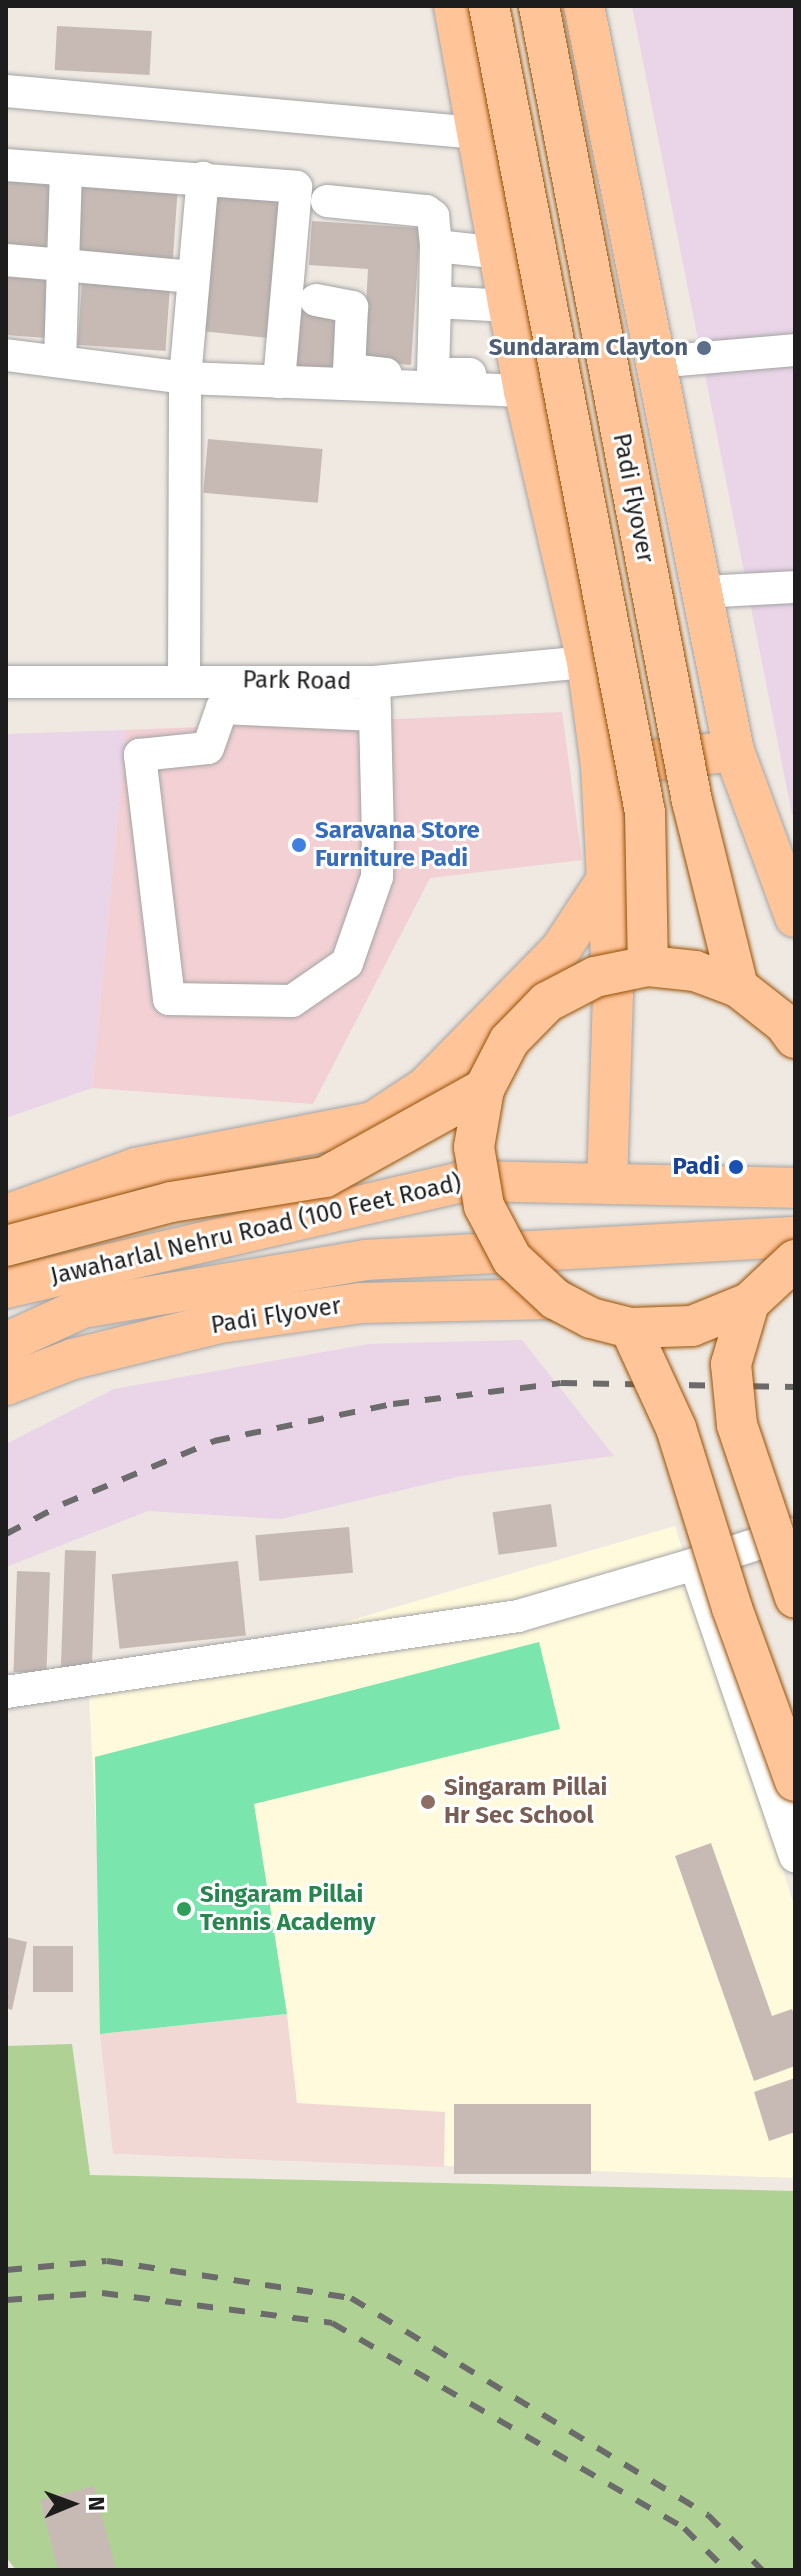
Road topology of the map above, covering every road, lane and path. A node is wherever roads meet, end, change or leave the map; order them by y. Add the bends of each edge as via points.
1 (454, 6) edge
2 (489, 6) edge
3 (539, 6) edge
4 (584, 6) edge
5 (6, 91) edge
6 (478, 133) junction
7 (6, 165) edge
8 (66, 170) junction
9 (203, 178) junction
10 (327, 201) dead end
11 (436, 246) junction
12 (501, 253) junction
13 (6, 260) edge
14 (63, 265) junction
15 (192, 277) junction
16 (316, 300) dead end
17 (435, 302) junction
18 (510, 306) junction
19 (795, 350) edge
20 (6, 355) edge
21 (60, 361) junction
22 (656, 362) junction
23 (433, 374) junction
24 (185, 378) junction
25 (279, 382) junction
26 (522, 382) junction
27 (795, 587) edge
28 (702, 592) junction
29 (587, 662) junction
30 (184, 680) junction
31 (6, 682) edge
32 (374, 682) junction
33 (375, 715) junction
34 (734, 751) junction
35 (601, 766) junction
36 (605, 882) junction
37 (795, 917) edge
38 (648, 966) junction
39 (738, 987) junction
40 (795, 1038) edge
41 (484, 1089) junction
42 (252, 1144) junction
43 (607, 1183) junction
44 (795, 1188) edge
45 (6, 1215) edge
46 (264, 1231) junction
47 (795, 1237) edge
48 (6, 1246) edge
49 (791, 1270) edge
50 (6, 1288) edge
51 (555, 1299) junction
52 (749, 1303) junction
53 (630, 1328) junction
54 (6, 1343) edge
55 (6, 1385) edge
56 (795, 1537) edge
57 (695, 1564) junction
58 (795, 1597) edge
59 (6, 1692) edge
60 (795, 1781) edge
61 (795, 1856) edge

1 - 6 main road
2 - 38 main road, Padi Flyover, bridge via 645,812
3 - 39 main road, Padi Flyover, bridge via 692,801
4 - 22 main road
5 - 6 street
6 - 12 main road
7 - 8 street
8 - 9 street
8 - 14 street
9 - 15 street
9 - 25 street via 296,187
10 - 11 street via 426,211 433,216
11 - 12 street
11 - 17 street
12 - 18 main road
13 - 14 street
14 - 15 street
14 - 21 street
15 - 24 street
16 - 23 street via 352,307 353,373
17 - 18 street
17 - 23 street
18 - 26 main road
19 - 22 street
20 - 21 street
21 - 24 street
22 - 28 main road
23 - 26 street
24 - 25 street
24 - 30 street
25 - 26 street
26 - 29 main road
27 - 28 street
28 - 34 main road
29 - 32 street, Park Road
29 - 35 main road
30 - 31 street, Park Road
30 - 32 street, Park Road
32 - 33 street
33 - 33 street via 377,877 347,963 292,1001 169,999 140,755 208,748 222,708
34 - 35 main road
34 - 37 main road
35 - 36 main road
36 - 42 main road via 561,949 426,1087 373,1122
36 - 43 main road via 613,994
38 - 39 main road, Padi Flyover, bridge via 695,971
38 - 41 main road, Padi Flyover, bridge via 595,977 547,1002 509,1041
39 - 40 main road, Padi Flyover, bridge
41 - 48 main road, bridge via 325,1177 171,1202
41 - 51 main road, Padi Flyover, bridge via 474,1147 484,1206 512,1259
42 - 45 main road via 136,1168
42 - 46 main road
43 - 44 main road, Jawaharlal Nehru Road (100 Feet Road)
43 - 46 main road, Jawaharlal Nehru Road (100 Feet Road) via 466,1181
46 - 50 main road, Jawaharlal Nehru Road (100 Feet Road)
47 - 54 main road, Jawaharlal Nehru Road (100 Feet Road) via 366,1260 82,1308
49 - 52 main road, Padi Flyover, bridge
51 - 53 main road, Padi Flyover, bridge via 591,1318
51 - 55 main road, Padi Flyover via 360,1303 220,1323 73,1359
52 - 53 main road, Padi Flyover, bridge via 692,1326
52 - 58 main road, bridge via 731,1364 737,1425
53 - 60 main road, bridge via 676,1428 732,1608
56 - 57 street via 788,1534
57 - 59 street via 518,1616
57 - 61 street

